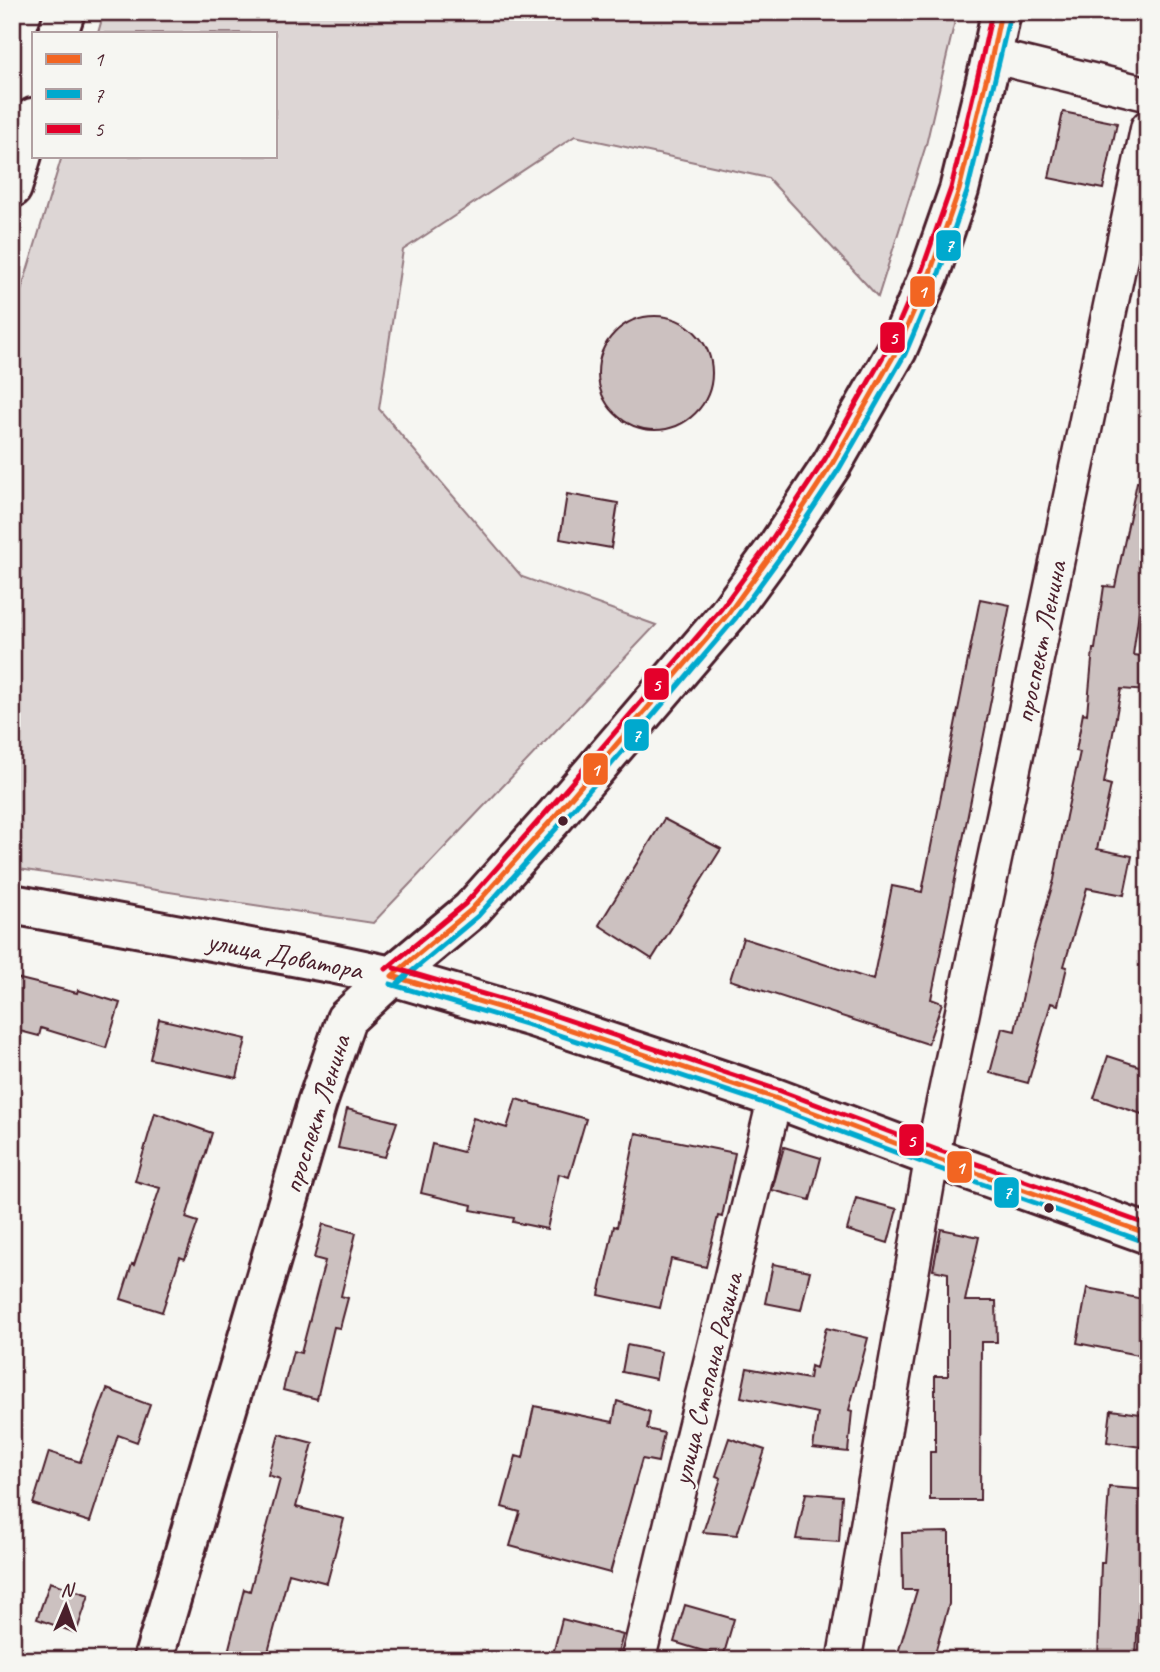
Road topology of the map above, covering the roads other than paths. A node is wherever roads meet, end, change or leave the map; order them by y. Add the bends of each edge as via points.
1 (65, 12) edge
2 (1000, 12) edge
3 (58, 32) edge
4 (992, 55) junction
5 (1148, 94) edge
6 (32, 121) edge
7 (1148, 127) edge
8 (12, 188) edge
9 (12, 904) edge
10 (392, 976) junction
11 (775, 1098) junction
12 (932, 1157) junction
13 (1148, 1234) edge
14 (153, 1660) edge
15 (638, 1660) edge
16 (844, 1660) edge

1 - 3 main road
2 - 4 main road, проспект Ленина
4 - 5 street
4 - 10 main road, проспект Ленина via 959,190 930,273 897,350 818,485 728,614 556,815 471,910
6 - 8 main road
7 - 12 street, проспект Ленина
9 - 10 main road, улица Доватора
10 - 11 main road, улица Доватора
10 - 14 main road, проспект Ленина via 346,1018
11 - 12 main road, улица Доватора
11 - 15 street, улица Степана Разина
12 - 13 main road, улица Доватора
12 - 16 street, проспект Ленина

